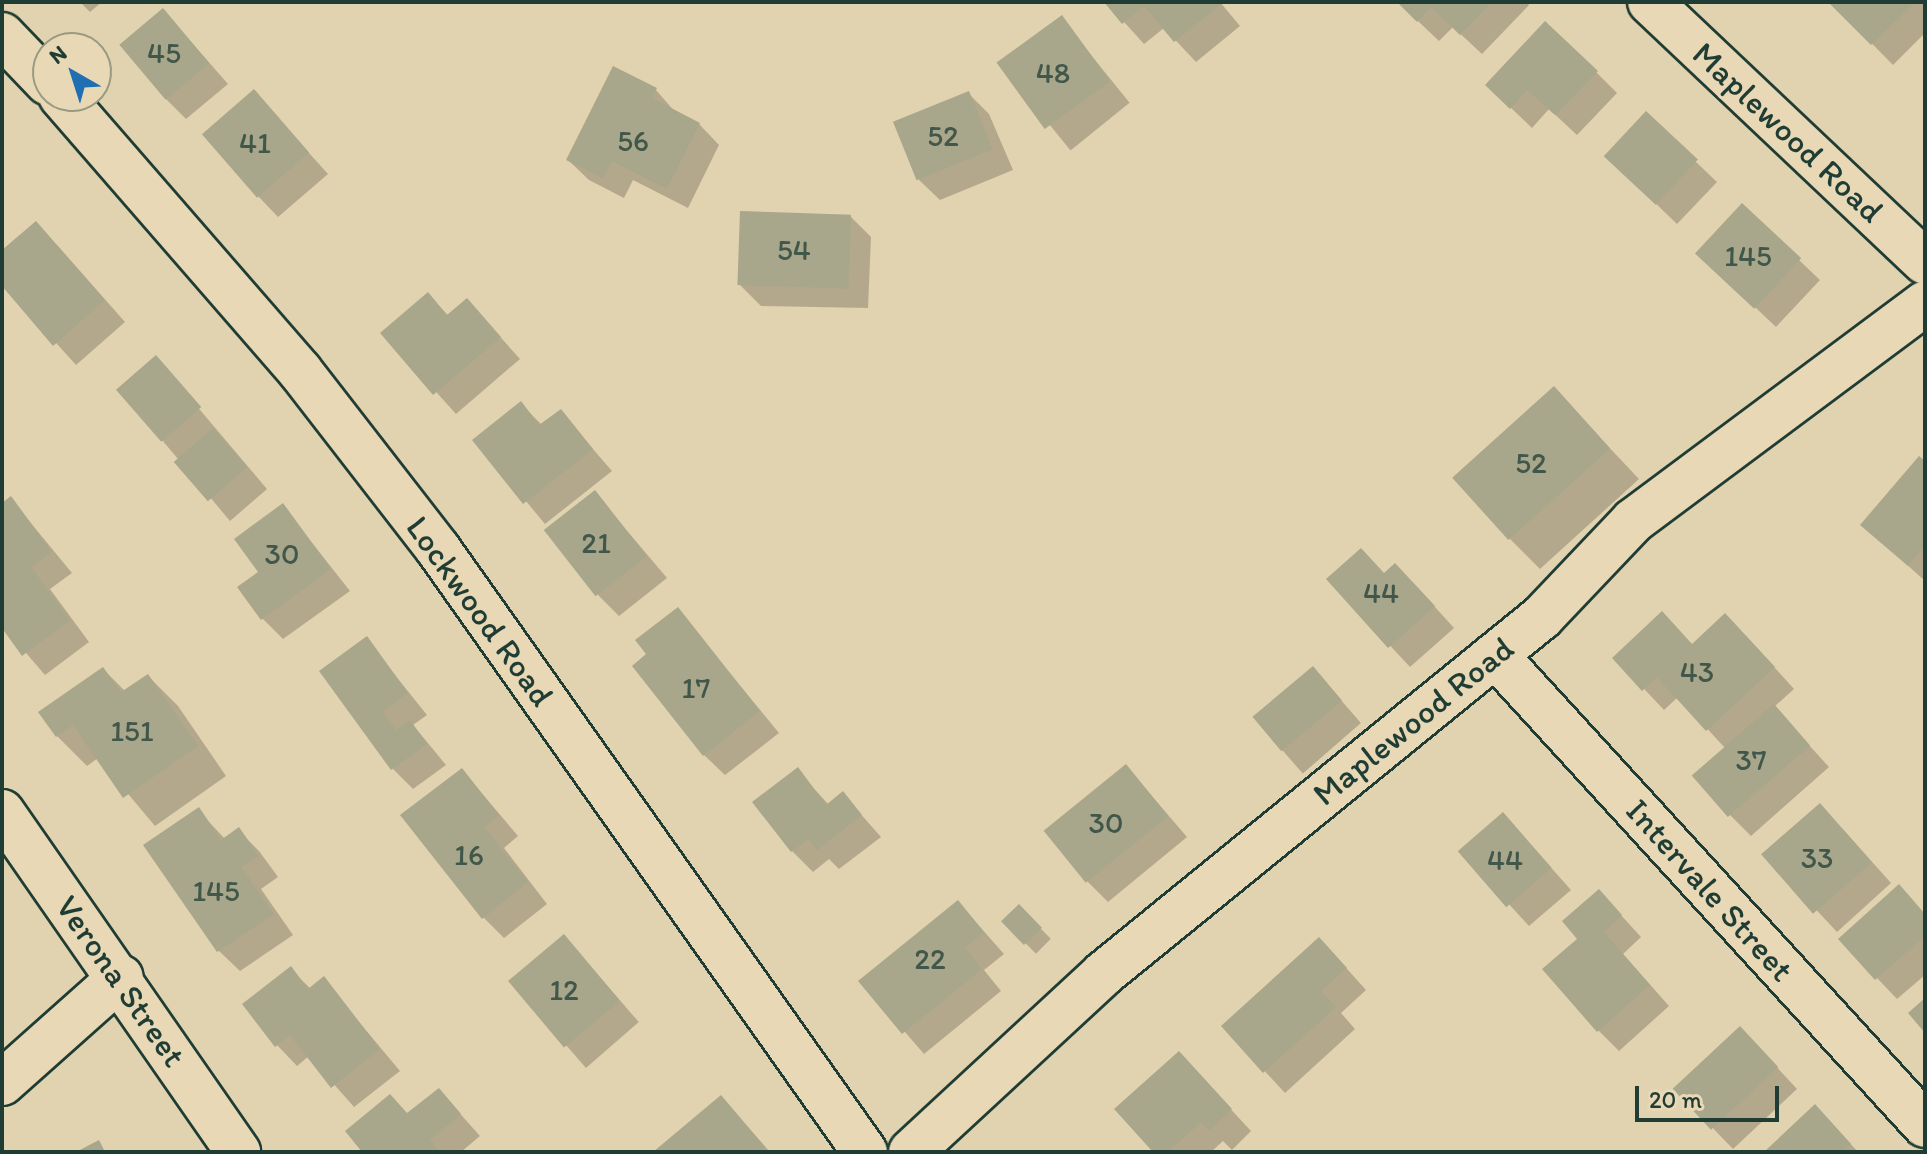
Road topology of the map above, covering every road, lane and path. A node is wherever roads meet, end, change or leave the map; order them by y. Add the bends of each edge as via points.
1 (1650, 2) edge
2 (2, 35) edge
3 (32, 66) edge
4 (75, 112) edge
5 (1925, 262) edge
6 (1925, 303) edge
7 (1495, 655) junction
8 (2, 812) edge
9 (121, 977) junction
10 (2, 1083) edge
11 (1925, 1125) edge
12 (238, 1152) edge
13 (865, 1152) edge
14 (911, 1152) edge

1 - 5 street, Maplewood Road
2 - 3 street
4 - 13 street, Lockwood Road via 300,371 438,549
6 - 7 street, Maplewood Road via 1633,521 1542,617
7 - 11 street, Intervale Street
7 - 14 street, Maplewood Road via 1103,974
8 - 9 street, Verona Street
9 - 10 street
9 - 12 street, Verona Street

